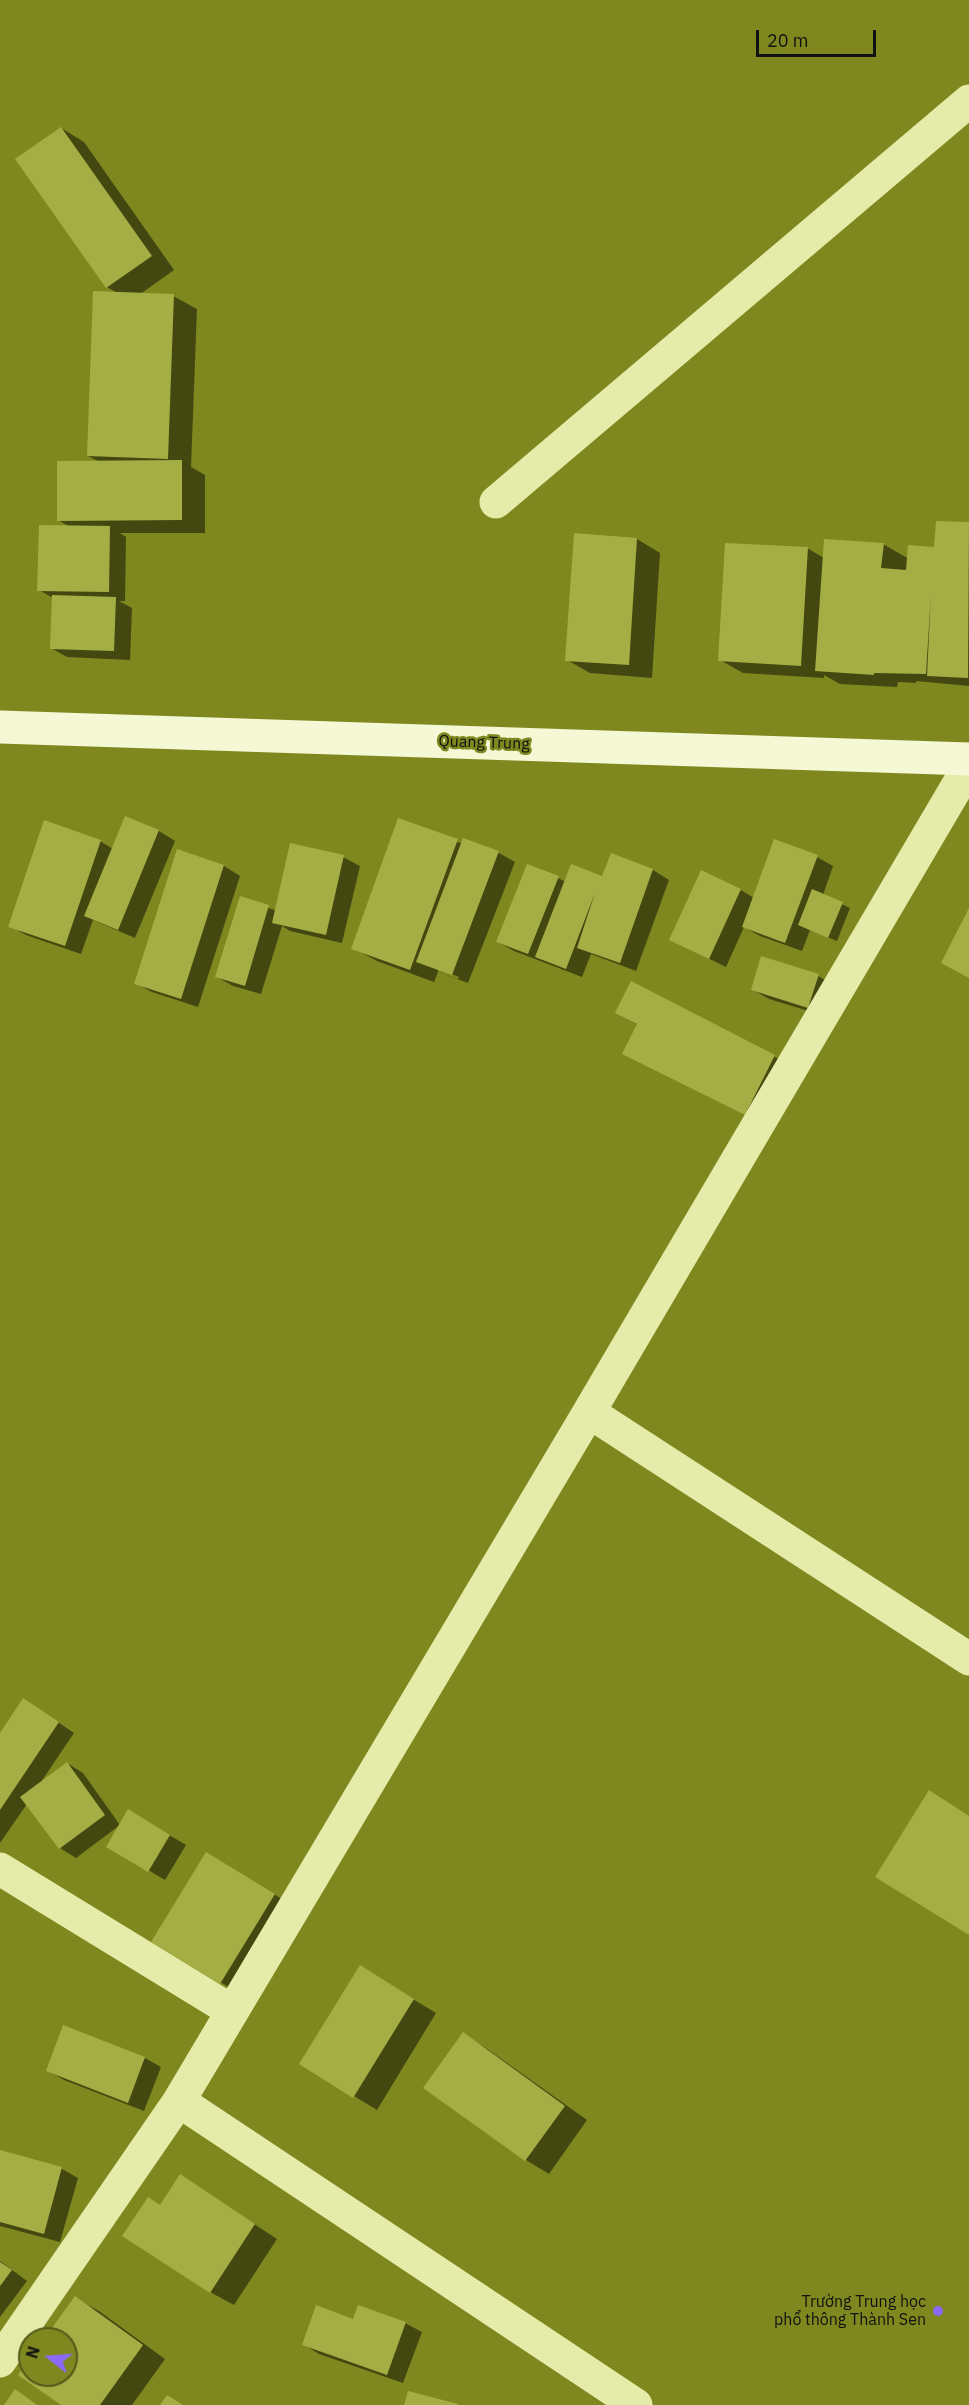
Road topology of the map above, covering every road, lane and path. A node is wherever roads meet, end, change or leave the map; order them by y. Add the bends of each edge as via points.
1 (969, 101) edge
2 (496, 502) dead end
3 (0, 727) edge
4 (969, 759) edge
5 (969, 765) edge
6 (589, 1412) junction
7 (969, 1659) edge
8 (0, 1869) edge
9 (232, 2011) junction
10 (179, 2101) junction
11 (0, 2361) edge
12 (593, 2393) edge
13 (636, 2405) edge

1 - 2 street
3 - 4 main road, Quang Trung
5 - 6 street
6 - 7 street
6 - 9 street
8 - 9 street
9 - 10 street
10 - 11 street
10 - 12 street
12 - 13 street

